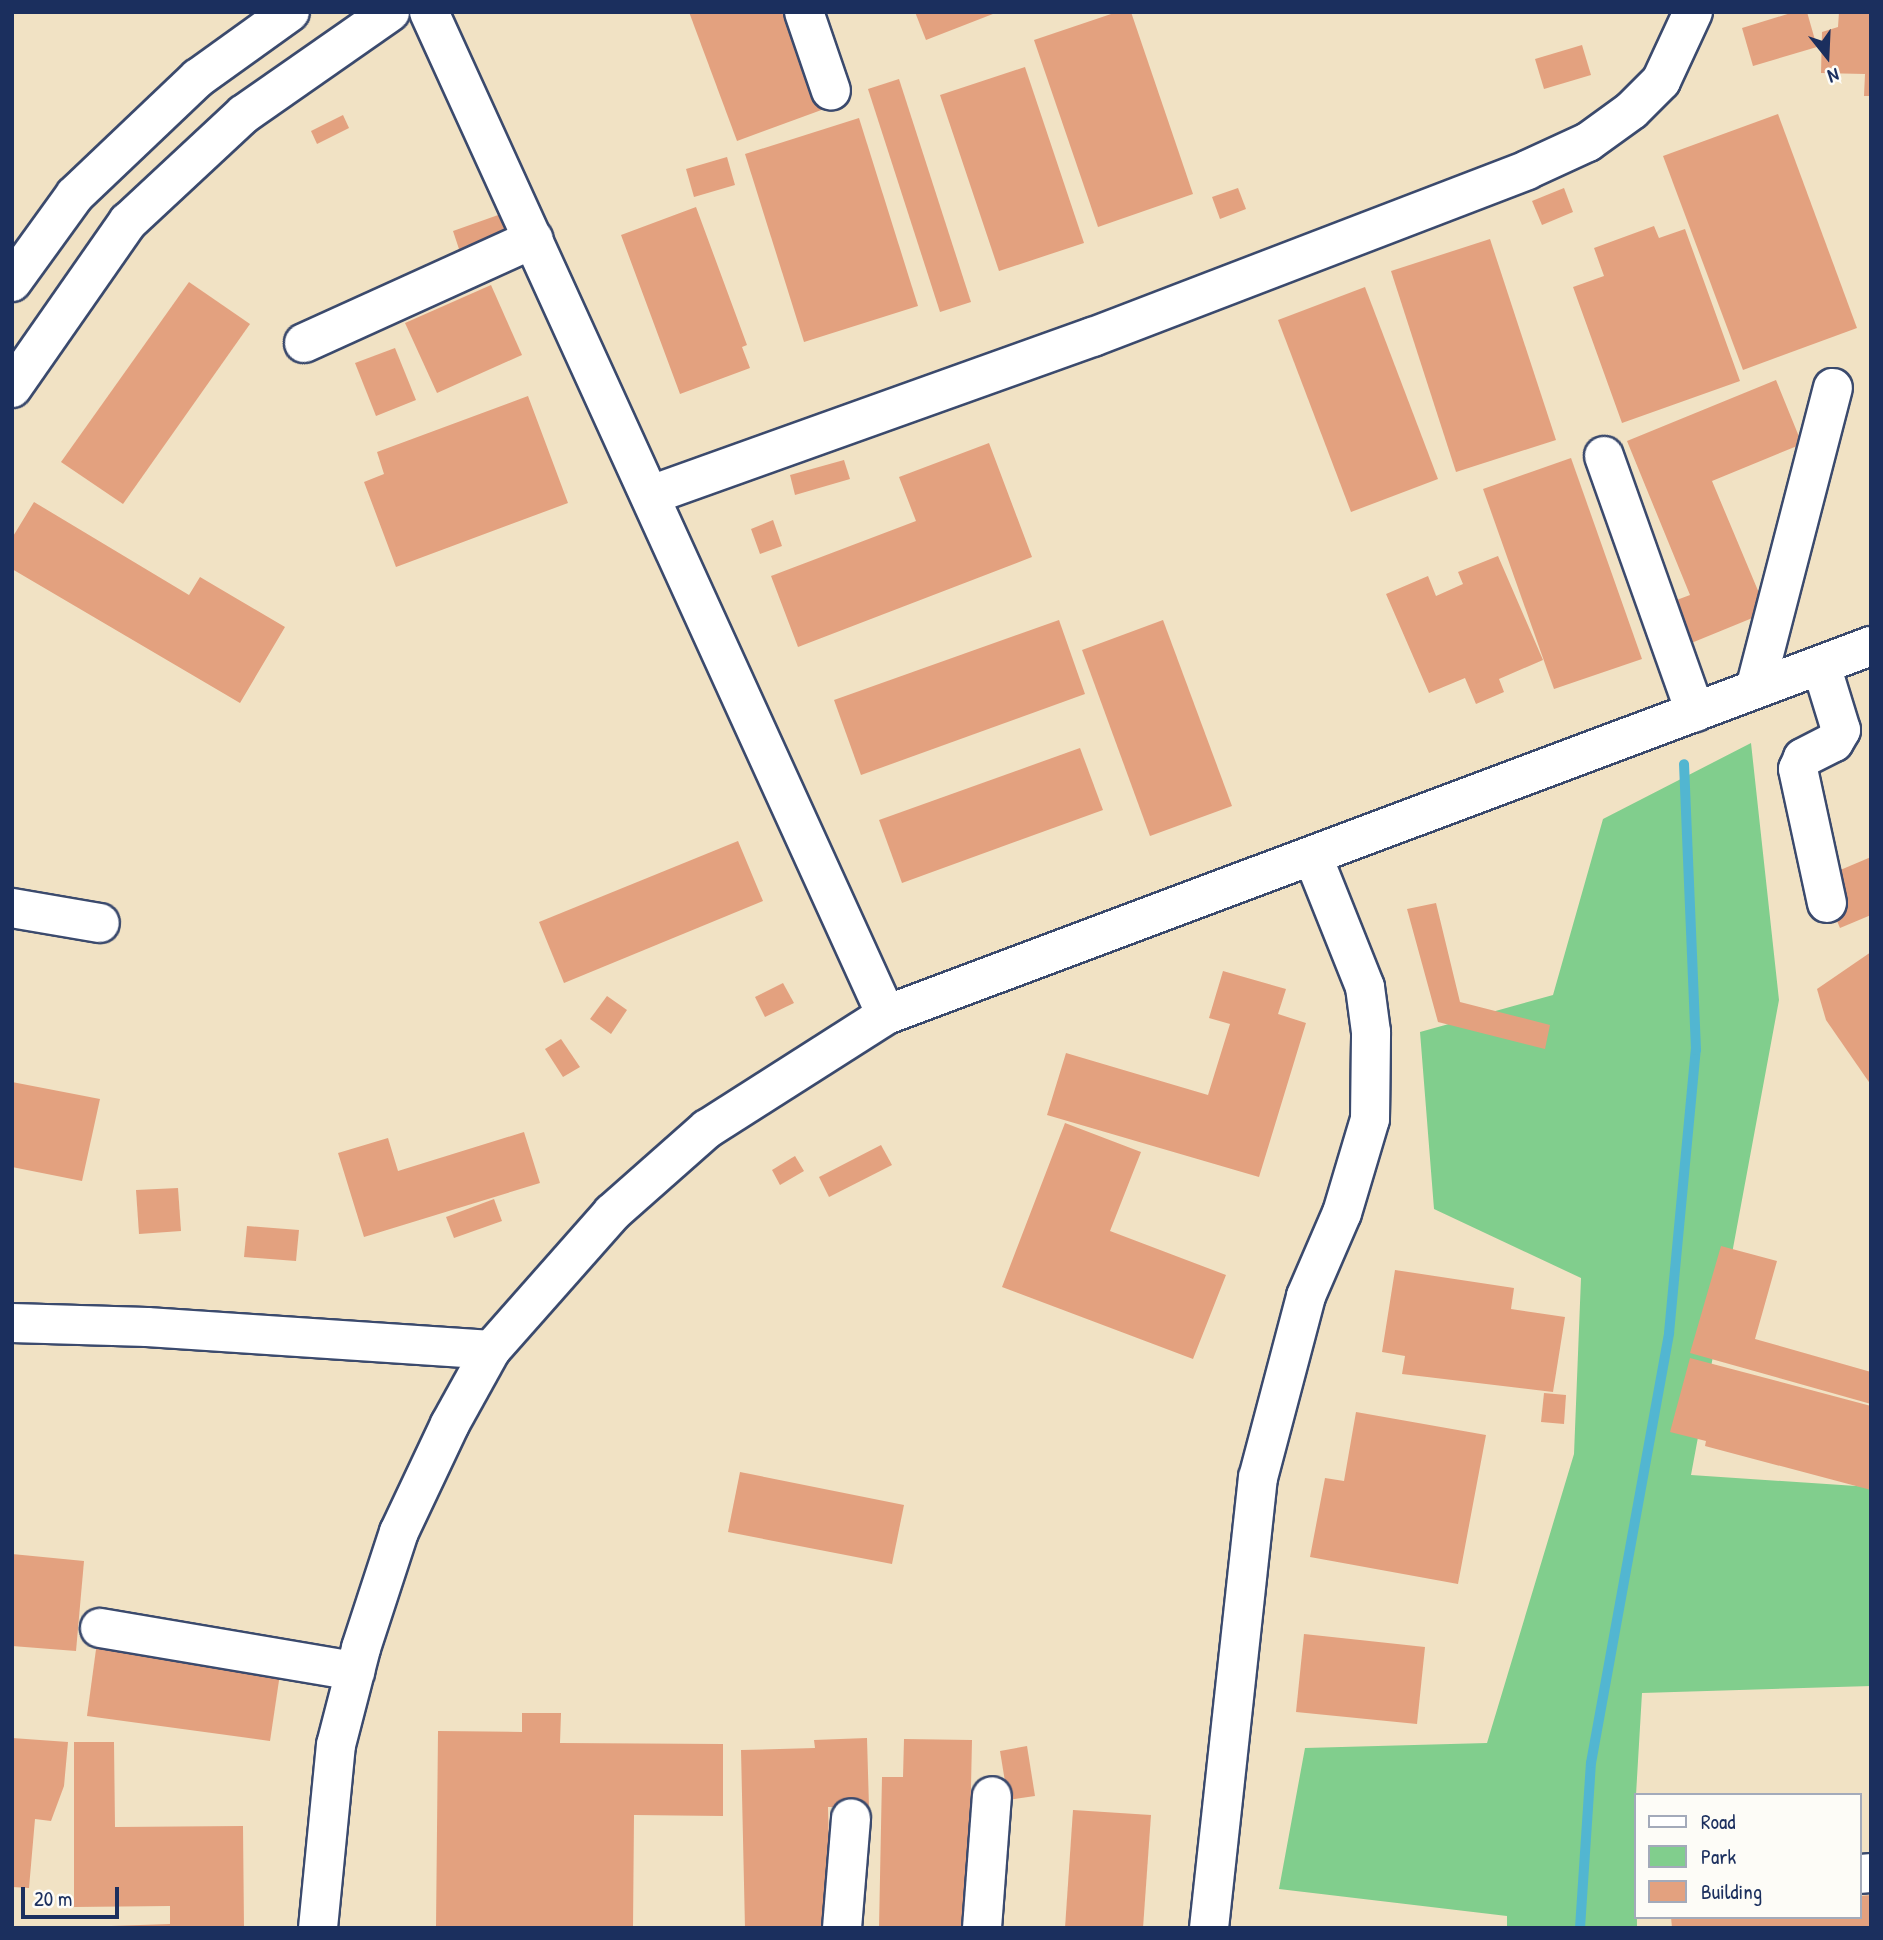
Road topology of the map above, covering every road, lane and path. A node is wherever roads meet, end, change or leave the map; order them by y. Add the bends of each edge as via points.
1 (290, 12) edge
2 (390, 12) edge
3 (429, 12) edge
4 (804, 12) edge
5 (1693, 12) edge
6 (831, 91) dead end
7 (533, 239) junction
8 (12, 282) edge
9 (304, 343) dead end
10 (12, 388) edge
11 (1833, 388) dead end
12 (1604, 456) dead end
13 (651, 495) junction
14 (1871, 646) edge
15 (1821, 665) junction
16 (1755, 690) junction
17 (1695, 712) junction
18 (1313, 857) junction
19 (1827, 903) dead end
20 (12, 908) edge
21 (100, 922) dead end
22 (886, 1015) junction
23 (12, 1323) edge
24 (491, 1350) junction
25 (100, 1628) dead end
26 (355, 1671) junction
27 (992, 1796) dead end
28 (851, 1818) dead end
29 (318, 1928) edge
30 (842, 1928) edge
31 (982, 1928) edge
32 (1209, 1928) edge

1 - 8 street via 198,78 75,195
2 - 10 street via 244,114 128,222
3 - 7 street
4 - 6 street
5 - 13 street via 1661,81 1632,110 1588,142 1527,170 1093,337
7 - 9 street
7 - 13 street
11 - 16 street
12 - 17 street
13 - 22 street
14 - 15 street
15 - 16 street
15 - 19 street via 1841,730 1835,742 1803,758 1798,769
16 - 17 street
17 - 18 street
18 - 22 street
18 - 32 street via 1365,987 1371,1032 1370,1119 1342,1213 1306,1296 1258,1478
20 - 21 street
22 - 24 street via 707,1129 612,1213
23 - 24 street via 147,1327
24 - 26 street via 399,1532
25 - 26 street
26 - 29 street via 336,1745
27 - 31 street
28 - 30 street

